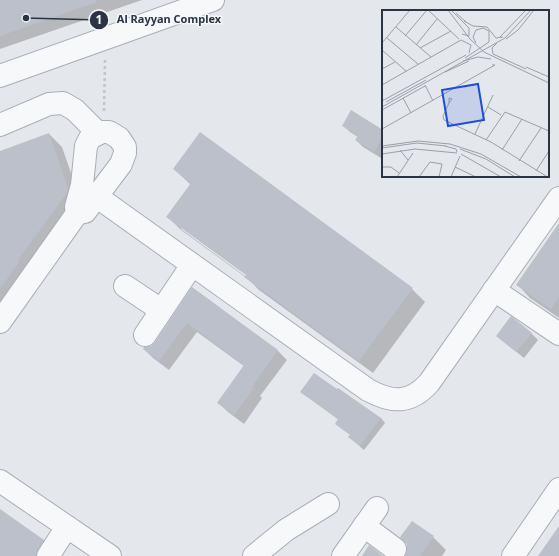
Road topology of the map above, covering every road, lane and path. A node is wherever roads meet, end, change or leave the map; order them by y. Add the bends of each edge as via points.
1 (213, 0) edge
2 (103, 40) junction
3 (0, 76) edge
4 (0, 125) edge
5 (97, 134) junction
6 (96, 196) junction
7 (559, 198) edge
8 (78, 212) junction
9 (192, 265) junction
10 (125, 286) dead end
11 (494, 290) junction
12 (161, 310) junction
13 (0, 322) edge
14 (145, 334) dead end
15 (559, 334) edge
16 (0, 481) edge
17 (559, 489) edge
18 (328, 504) dead end
19 (377, 508) dead end
20 (364, 526) junction
21 (67, 527) junction
22 (395, 548) dead end
23 (48, 556) edge
24 (110, 556) edge
25 (254, 556) edge
26 (343, 556) edge
27 (513, 556) edge

1 - 2 street
2 - 3 street
2 - 5 path via 106,77
4 - 5 street via 56,102 70,105
5 - 6 street via 109,132 119,138 125,153 121,164
5 - 8 street via 86,146 82,185 76,207
6 - 8 street via 85,212
6 - 9 street
7 - 11 street
8 - 13 street
9 - 11 street via 368,390 392,400 409,398 427,386
9 - 12 street
10 - 12 street
11 - 15 street
12 - 14 street
16 - 21 street
17 - 27 street
18 - 25 street via 286,530
19 - 20 street
20 - 22 street
20 - 26 street
21 - 23 street
21 - 24 street

